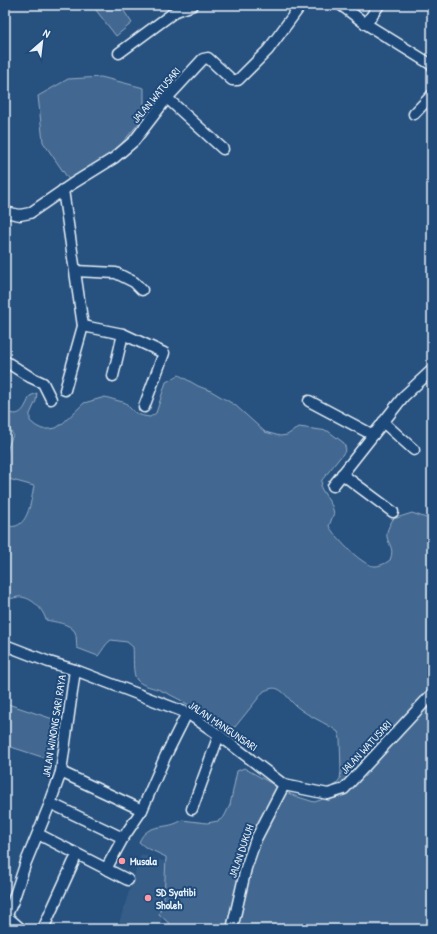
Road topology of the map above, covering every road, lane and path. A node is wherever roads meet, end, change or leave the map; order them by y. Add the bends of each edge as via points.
1 (192, 5) edge
2 (301, 5) edge
3 (341, 5) edge
4 (379, 5) edge
5 (366, 24) junction
6 (119, 53) dead end
7 (432, 65) edge
8 (432, 95) edge
9 (167, 98) junction
10 (414, 114) dead end
11 (223, 149) dead end
12 (63, 190) junction
13 (5, 212) edge
14 (75, 271) junction
15 (142, 290) dead end
16 (83, 326) junction
17 (123, 334) junction
18 (5, 361) edge
19 (432, 370) edge
20 (113, 376) dead end
21 (65, 390) dead end
22 (51, 399) dead end
23 (309, 401) dead end
24 (144, 407) dead end
25 (383, 422) junction
26 (373, 434) junction
27 (414, 450) dead end
28 (342, 474) junction
29 (333, 486) dead end
30 (393, 512) dead end
31 (5, 645) edge
32 (75, 670) junction
33 (432, 694) edge
34 (187, 713) junction
35 (219, 735) junction
36 (61, 772) junction
37 (284, 785) junction
38 (50, 802) junction
39 (192, 809) dead end
40 (142, 810) junction
41 (38, 834) junction
42 (123, 838) junction
43 (74, 861) dead end
44 (106, 869) junction
45 (128, 880) dead end
46 (6, 917) edge
47 (21, 929) edge
48 (43, 929) edge
49 (232, 929) edge

1 - 6 street via 176,11
2 - 9 street, JALAN WATUSARI via 268,50 238,80 232,80 205,58
3 - 5 street
4 - 5 street
5 - 7 street
8 - 10 street
9 - 11 street
9 - 12 street, JALAN WATUSARI via 134,141 114,158
12 - 13 street, JALAN WATUSARI via 30,213 20,215
12 - 14 street
14 - 15 street via 116,272 134,282
14 - 16 street
16 - 17 street
16 - 21 street
17 - 20 street
17 - 24 street via 164,353
18 - 22 street via 43,383
19 - 25 street via 404,396
23 - 26 street
25 - 26 street
25 - 27 street
26 - 28 street
28 - 29 street
28 - 30 street
31 - 32 street, JALAN MANGUNSARI
32 - 34 street, JALAN MANGUNSARI
32 - 36 street, JALAN WINONG SARI RAYA
33 - 37 street, JALAN WATUSARI via 344,789 328,794
34 - 35 street, JALAN MANGUNSARI
34 - 40 street
35 - 37 street, JALAN MANGUNSARI
35 - 39 street
36 - 38 street, JALAN WINONG SARI RAYA
36 - 40 street
37 - 49 street, JALAN DUKUH via 256,839 246,868
38 - 41 street, JALAN WINONG SARI RAYA
38 - 42 street
40 - 42 street
41 - 44 street
41 - 46 street, JALAN WINONG SARI RAYA
42 - 44 street
43 - 48 street
44 - 45 street
46 - 47 street

